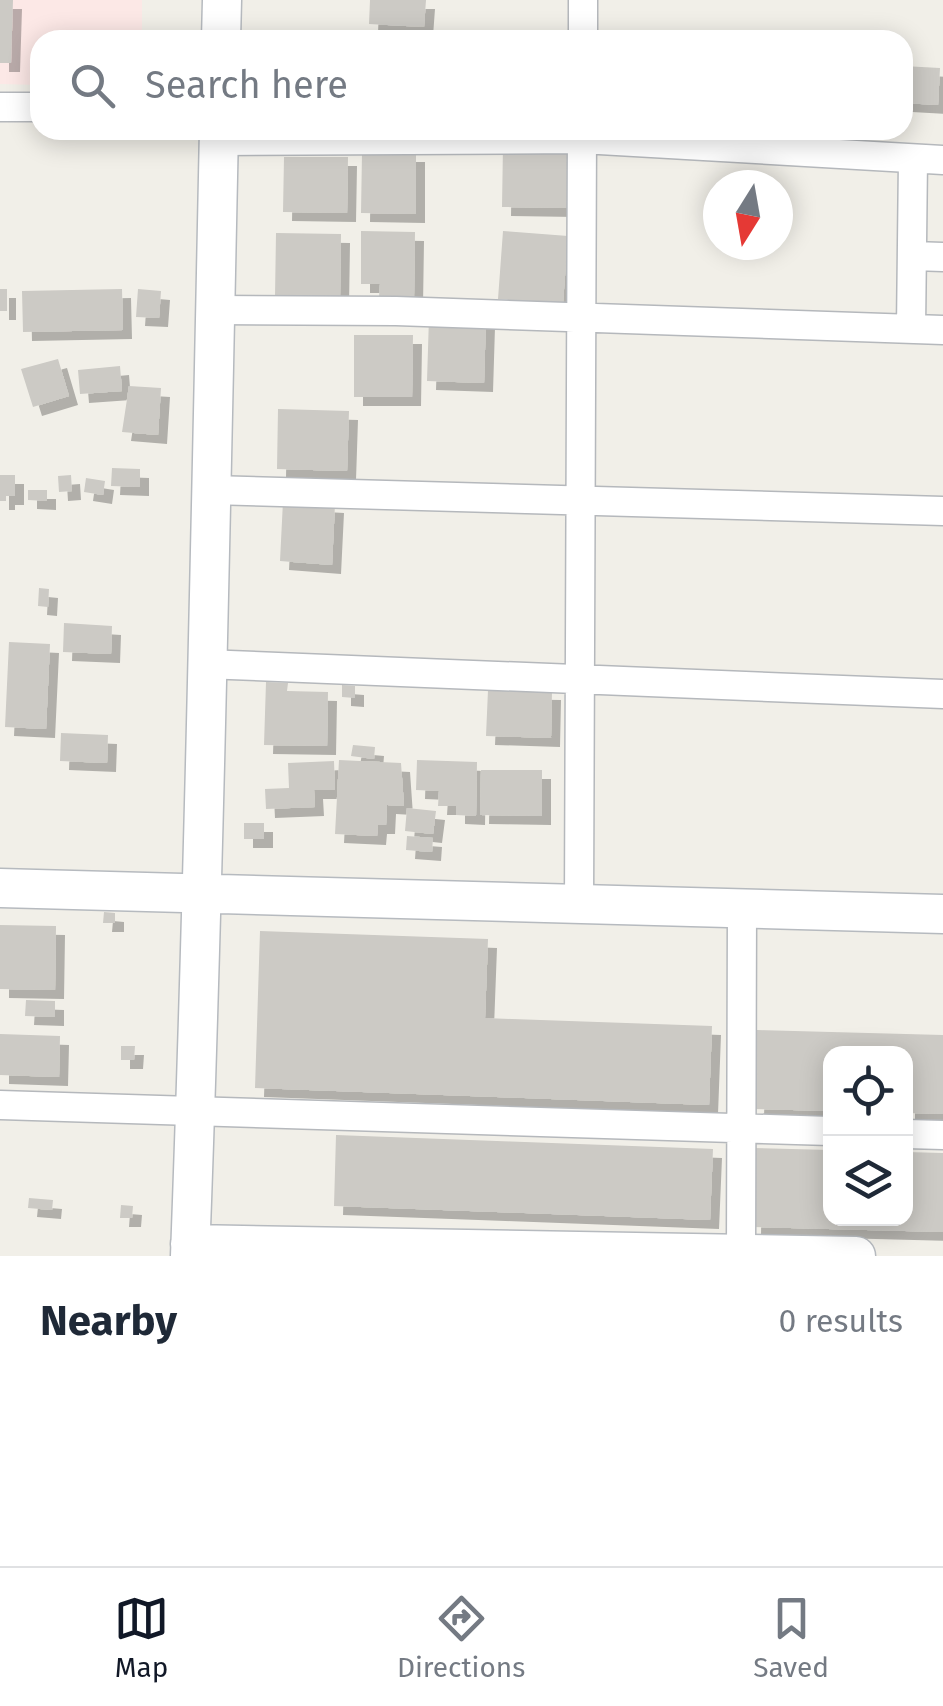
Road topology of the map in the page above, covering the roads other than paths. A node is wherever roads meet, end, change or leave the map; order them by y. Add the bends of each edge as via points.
1 (222, 0) edge
2 (583, 0) edge
3 (222, 30) edge
4 (583, 30) edge
5 (0, 107) edge
6 (30, 107) edge
7 (219, 140) edge
8 (582, 140) edge
9 (661, 140) edge
10 (912, 159) junction
11 (943, 160) edge
12 (912, 256) junction
13 (943, 257) edge
14 (214, 310) junction
15 (580, 317) junction
16 (911, 329) junction
17 (943, 330) edge
18 (211, 490) junction
19 (581, 501) junction
20 (943, 511) edge
21 (204, 664) junction
22 (580, 683) junction
23 (943, 694) edge
24 (0, 888) edge
25 (204, 894) junction
26 (579, 904) junction
27 (742, 909) junction
28 (943, 914) edge
29 (0, 1105) edge
30 (195, 1113) junction
31 (741, 1128) junction
32 (823, 1131) edge
33 (913, 1134) edge
34 (943, 1136) edge
35 (190, 1250) edge
36 (610, 1253) edge
37 (741, 1253) junction
38 (856, 1256) edge

1 - 3 street
2 - 4 street
5 - 6 street
7 - 14 street
8 - 15 street
9 - 10 street
10 - 11 street
10 - 12 street
12 - 13 street
12 - 16 street
14 - 15 street
14 - 18 street
15 - 16 street
15 - 19 street
16 - 17 street
18 - 19 street
18 - 21 street
19 - 20 street
19 - 22 street
21 - 22 street
21 - 25 street
22 - 23 street
22 - 26 street
24 - 25 street
25 - 26 street
25 - 30 street
26 - 27 street
27 - 28 street
27 - 31 street
29 - 30 street
30 - 31 street
30 - 35 street
31 - 32 street
31 - 37 street
33 - 34 street
35 - 36 street
36 - 37 street
37 - 38 street

